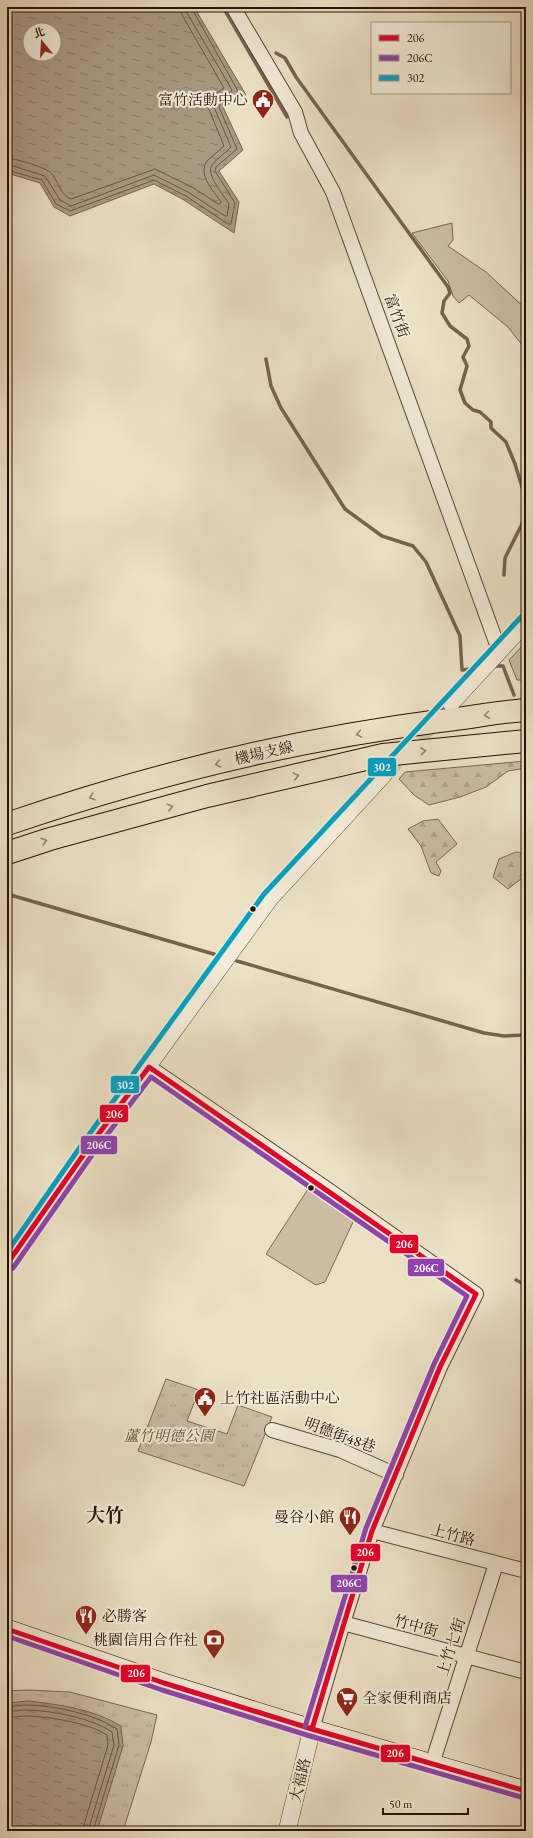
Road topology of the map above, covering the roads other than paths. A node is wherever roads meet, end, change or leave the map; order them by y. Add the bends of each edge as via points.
1 (233, 7) edge
2 (526, 622) edge
3 (499, 650) junction
4 (451, 703) dead end
5 (526, 710) edge
6 (526, 741) edge
7 (384, 774) tunnel mouth
8 (7, 824) edge
9 (7, 853) edge
10 (149, 1067) junction
11 (7, 1264) edge
12 (272, 1430) dead end
13 (396, 1475) junction
14 (372, 1531) junction
15 (496, 1564) junction
16 (526, 1572) edge
17 (343, 1624) junction
18 (7, 1630) edge
19 (466, 1658) junction
20 (526, 1672) edge
21 (312, 1729) junction
22 (432, 1764) junction
23 (526, 1791) edge
24 (287, 1831) edge

1 - 3 street, 富竹街 via 295,112 300,133 333,192
2 - 3 street
3 - 4 street
5 -> 8 highway, 機場支線 via 408,725 332,738 113,791
9 -> 6 highway, 機場支線 via 207,796 383,755
7 - 10 street via 270,898
10 - 11 street via 91,1144
10 - 13 street via 476,1294 440,1367
12 - 13 street, 明德街48巷 via 340,1450
13 - 14 street
14 - 15 street, 上竹路
14 - 17 street
15 - 16 street, 上竹路
15 - 19 street, 上竹七街
17 - 19 street, 竹中街
17 - 21 street
18 - 21 main road
19 - 20 street, 竹中街
19 - 22 street, 上竹七街
21 - 22 main road
21 - 24 street, 大福路
22 - 23 main road

